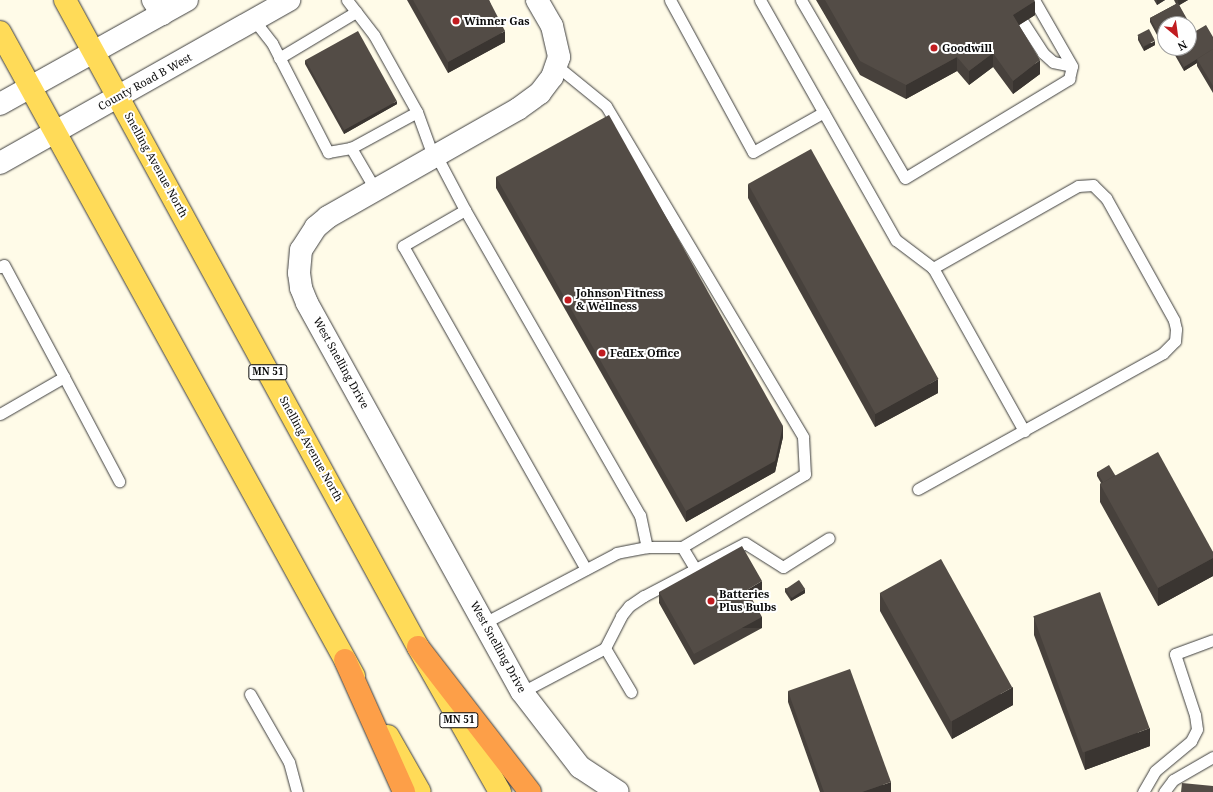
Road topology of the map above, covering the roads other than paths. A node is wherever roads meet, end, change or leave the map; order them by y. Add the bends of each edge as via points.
1 (65, 0) edge
2 (187, 0) edge
3 (289, 0) edge
4 (347, 0) edge
5 (537, 0) edge
6 (670, 0) edge
7 (760, 0) edge
8 (801, 0) edge
9 (1034, 0) edge
10 (157, 7) edge
11 (356, 12) junction
12 (254, 20) junction
13 (1023, 22) edge
14 (0, 32) edge
15 (95, 52) junction
16 (280, 58) junction
17 (557, 66) junction
18 (1072, 66) junction
19 (31, 88) junction
20 (118, 96) junction
21 (0, 104) edge
22 (417, 112) junction
23 (824, 112) junction
24 (55, 132) junction
25 (351, 148) junction
26 (435, 156) junction
27 (0, 163) edge
28 (375, 189) junction
29 (465, 210) junction
30 (0, 267) edge
31 (934, 268) junction
32 (64, 377) junction
33 (0, 414) edge
34 (1024, 431) junction
35 (119, 480) dead end
36 (918, 489) dead end
37 (829, 538) dead end
38 (647, 547) junction
39 (682, 547) junction
40 (586, 569) junction
41 (696, 570) junction
42 (484, 623) junction
43 (1213, 640) edge
44 (418, 647) junction
45 (605, 648) junction
46 (345, 660) junction
47 (522, 692) junction
48 (631, 692) dead end
49 (250, 694) dead end
50 (1213, 757) edge
51 (297, 792) edge
52 (404, 792) edge
53 (420, 792) edge
54 (500, 792) edge
55 (530, 792) edge
56 (618, 792) edge
57 (1143, 792) edge
58 (1164, 792) edge

1 - 15 main road, Snelling Avenue North / MN 51
2 - 10 street
3 - 12 street, County Road B West
4 - 11 lane
5 - 17 street, West Snelling Drive via 552,26 558,46
6 - 23 lane via 753,152
7 - 23 lane
8 - 18 lane via 904,178 1069,79
9 - 18 lane
10 - 15 street
11 - 16 lane
11 - 22 lane via 374,35
12 - 16 lane
12 - 20 street, County Road B West
13 - 18 lane via 1043,53 1053,62
14 - 19 main road
15 - 19 street
15 - 20 main road, Snelling Avenue North / MN 51
16 - 25 lane via 328,152
17 - 26 street, West Snelling Drive via 540,93 518,109
17 - 39 lane via 606,106 803,437 805,474
19 - 21 street
19 - 24 main road
20 - 24 street, County Road B West
20 - 44 main road, Snelling Avenue North / MN 51
22 - 25 lane
22 - 26 lane
23 - 31 lane via 896,240
24 - 27 street, County Road B West
24 - 46 main road
25 - 28 lane
26 - 28 street, West Snelling Drive
26 - 29 lane
28 - 42 street, West Snelling Drive via 316,227 301,250 301,288
29 - 38 lane via 640,515
29 - 40 lane via 403,246
30 - 32 lane via 4,265
31 - 34 lane
31 - 34 lane via 1085,184 1093,185 1100,190 1174,320 1174,341 1163,353
32 - 33 lane
32 - 35 lane
34 - 36 lane
37 - 41 lane via 783,567 745,542
38 - 39 lane
38 - 40 lane via 617,553
39 - 41 lane
40 - 42 lane
41 - 45 lane via 629,606
42 - 47 street, West Snelling Drive
43 - 57 lane via 1175,654 1195,715 1197,729 1191,741 1155,771
44 - 54 main road, Snelling Avenue North / MN 51
44 - 55 highway
45 - 47 lane
45 - 48 lane
46 - 52 highway
46 - 53 main road
47 - 56 street, West Snelling Drive via 580,766
49 - 51 lane via 289,762
50 - 58 lane via 1173,780

